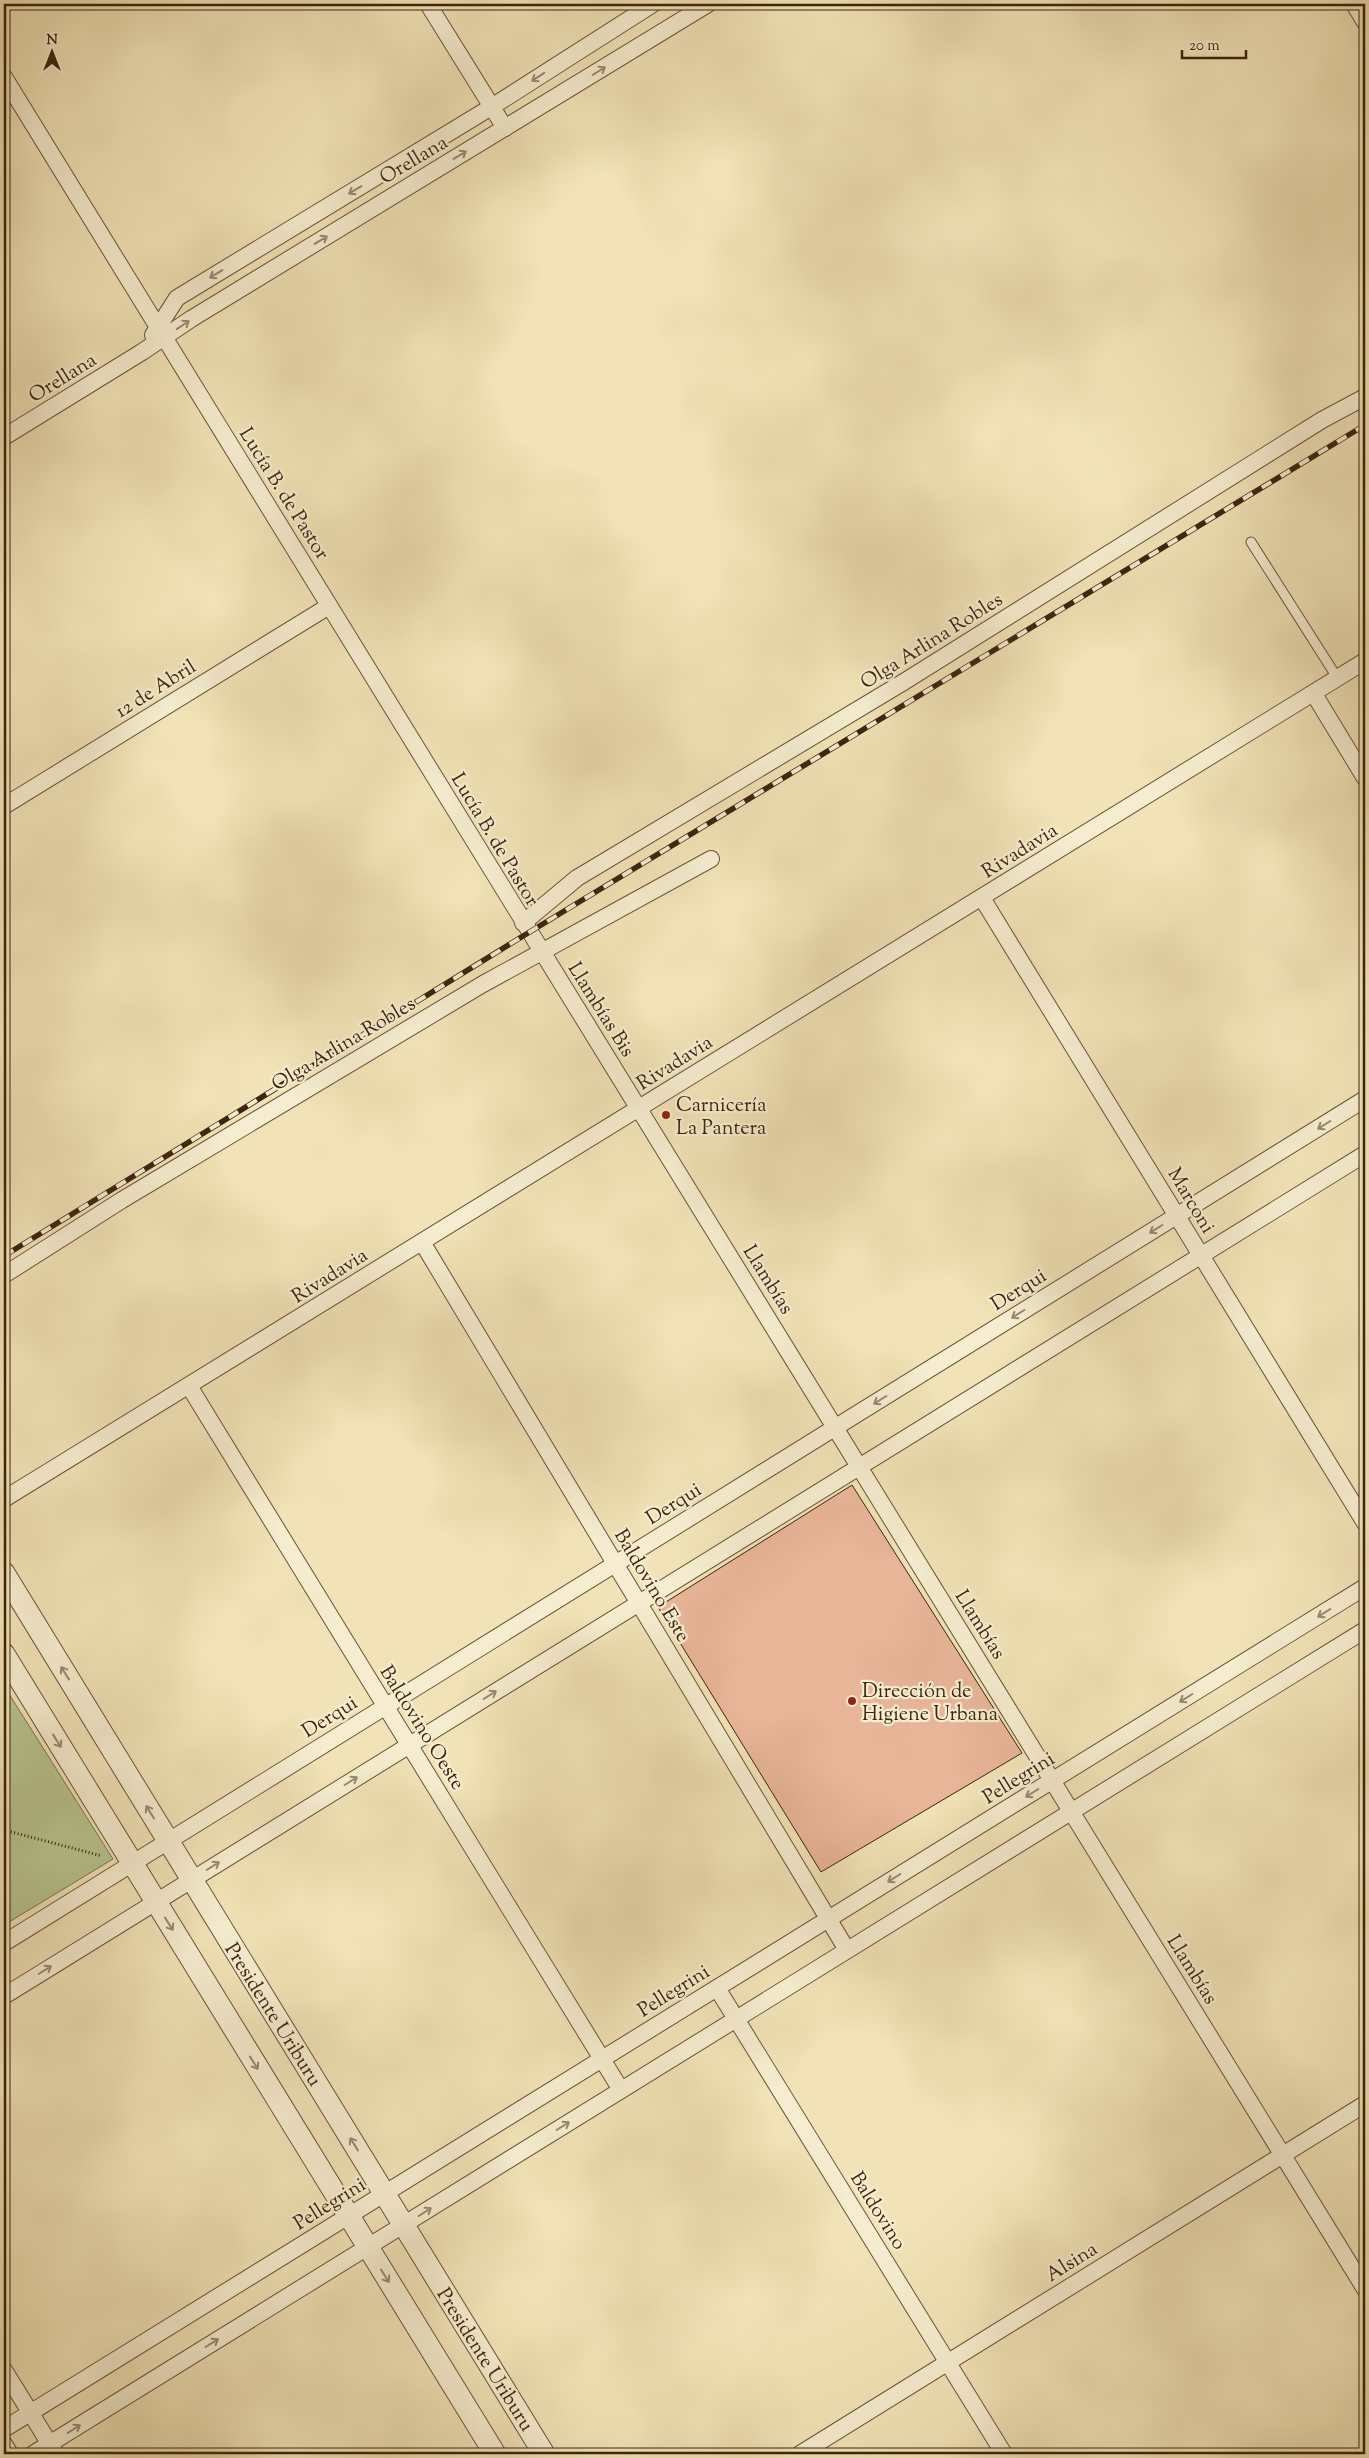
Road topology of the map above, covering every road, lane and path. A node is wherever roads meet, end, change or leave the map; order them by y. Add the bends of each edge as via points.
1 (428, 4) edge
2 (653, 4) edge
3 (708, 4) edge
4 (1354, 4) edge
5 (1365, 22) edge
6 (4, 77) edge
7 (493, 106) junction
8 (505, 128) junction
9 (161, 332) junction
10 (1365, 397) edge
11 (4, 438) edge
12 (1252, 542) dead end
13 (330, 606) junction
14 (1365, 661) edge
15 (1338, 679) junction
16 (1314, 694) junction
17 (1365, 778) edge
18 (4, 806) edge
19 (711, 859) dead end
20 (982, 898) junction
21 (526, 928) junction
22 (542, 951) junction
23 (1365, 1099) edge
24 (639, 1109) junction
25 (1365, 1154) edge
26 (1177, 1216) junction
27 (422, 1242) junction
28 (1201, 1256) junction
29 (4, 1275) edge
30 (188, 1386) junction
31 (835, 1428) junction
32 (859, 1467) junction
33 (4, 1499) edge
34 (1365, 1524) edge
35 (615, 1564) junction
36 (4, 1573) edge
37 (1365, 1587) edge
38 (639, 1603) junction
39 (1365, 1630) edge
40 (4, 1654) edge
41 (386, 1706) junction
42 (409, 1745) junction
43 (1052, 1781) junction
44 (1071, 1812) junction
45 (4, 1830) edge
46 (168, 1841) junction
47 (104, 1856) dead end
48 (132, 1863) junction
49 (192, 1880) junction
50 (156, 1902) junction
51 (828, 1919) junction
52 (4, 1943) edge
53 (847, 1950) junction
54 (717, 1988) junction
55 (4, 1996) edge
56 (736, 2019) junction
57 (602, 2059) junction
58 (621, 2090) junction
59 (1365, 2104) edge
60 (1283, 2155) junction
61 (384, 2194) junction
62 (348, 2216) junction
63 (404, 2225) junction
64 (368, 2247) junction
65 (1365, 2289) edge
66 (948, 2363) junction
67 (4, 2370) edge
68 (30, 2413) junction
69 (4, 2429) edge
70 (4, 2444) edge
71 (52, 2449) edge
72 (10, 2454) edge
73 (33, 2454) edge
74 (494, 2454) edge
75 (544, 2454) edge
76 (800, 2454) edge
77 (1004, 2454) edge

1 - 7 street
2 -> 7 street, Orellana
8 -> 3 street, Orellana
4 - 5 street
6 - 9 street, Lucía B. de Pastor
7 - 8 street
7 -> 9 street, Orellana via 177,298
9 -> 8 street, Orellana
9 - 11 street, Orellana via 142,352
9 - 13 street, Lucía B. de Pastor
10 - 21 street, Olga Arlina Robles via 1322,420 902,683 577,878
12 - 15 lane
13 - 18 street, 12 de Abril
13 - 21 street, Lucía B. de Pastor
14 - 15 street, Rivadavia
15 - 16 street, Rivadavia
16 - 17 street
16 - 20 street, Rivadavia
19 - 22 street, Olga Arlina Robles
20 - 24 street, Rivadavia
20 - 26 street, Marconi
21 - 22 street, Llambías Bis
22 - 24 street, Llambías Bis
22 - 29 street, Olga Arlina Robles via 122,1200
23 -> 26 street, Derqui
24 - 27 street, Rivadavia
24 - 31 street, Llambías
25 - 28 street
26 - 28 street, Marconi
26 -> 31 street, Derqui
27 - 30 street, Rivadavia
27 - 35 street, Baldovino Este
28 - 32 street
28 - 34 street, Marconi
30 - 33 street, Rivadavia
30 - 41 street, Baldovino Oeste
31 - 32 street, Llambías
31 - 35 street, Derqui
32 - 38 street
32 - 43 street, Llambías
35 - 38 street, Baldovino Este
35 - 41 street, Derqui
46 -> 36 street, Presidente Uriburu
37 -> 43 street, Pellegrini
42 -> 38 street
38 - 51 street, Baldovino Este
39 - 44 street
40 -> 48 street, Presidente Uriburu
41 - 42 street, Baldovino Oeste
41 - 46 street, Derqui
49 -> 42 street
42 - 57 street, Baldovino Oeste
43 - 44 street, Llambías
43 -> 51 street, Pellegrini
44 - 53 street
44 - 60 street, Llambías
45 - 47 path
46 - 48 street, Derqui
46 - 49 street, Presidente Uriburu
48 - 50 street, Presidente Uriburu
48 - 52 street, Derqui
49 - 50 street
61 -> 49 street, Presidente Uriburu
55 -> 50 street
50 -> 62 street, Presidente Uriburu
51 - 53 street, Baldovino Este
51 - 54 street, Pellegrini
53 - 56 street
54 - 56 street, Baldovino
54 - 57 street, Pellegrini
56 - 58 street
56 - 66 street, Baldovino
57 - 58 street, Baldovino Oeste
57 - 61 street, Pellegrini
63 -> 58 street
59 - 60 street, Alsina
60 - 65 street, Llambías
60 - 66 street, Alsina
61 - 62 street, Pellegrini
61 - 63 street, Presidente Uriburu
62 - 64 street, Presidente Uriburu
62 - 68 street, Pellegrini
63 - 64 street
63 - 75 street, Presidente Uriburu
71 -> 64 street
64 -> 74 street, Presidente Uriburu
66 - 76 street, Alsina
66 - 77 street, Baldovino
67 - 68 street
68 - 69 street, Pellegrini
68 - 71 street
70 - 72 street
71 - 73 street

